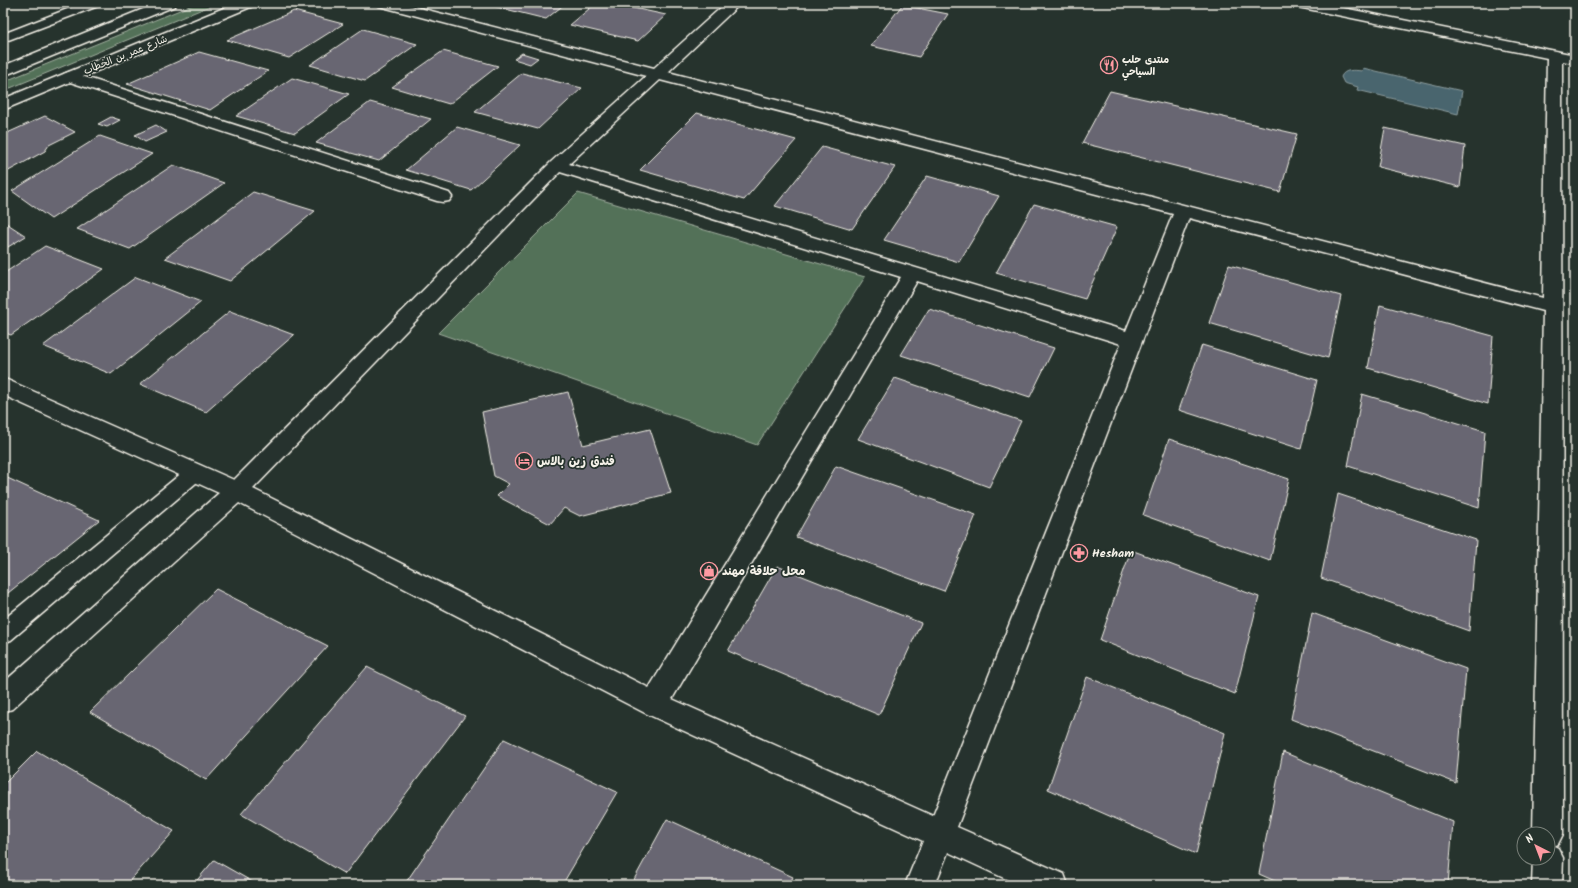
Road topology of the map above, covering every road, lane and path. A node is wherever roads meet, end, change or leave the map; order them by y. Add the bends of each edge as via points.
1 (94, 3) edge
2 (170, 3) edge
3 (248, 3) edge
4 (384, 3) edge
5 (734, 3) edge
6 (1298, 3) edge
7 (3, 38) edge
8 (1565, 57) edge
9 (3, 71) edge
10 (657, 74) junction
11 (69, 77) junction
12 (3, 105) edge
13 (557, 166) junction
14 (443, 196) dead end
15 (1183, 211) junction
16 (912, 274) junction
17 (1553, 307) junction
18 (1132, 340) junction
19 (3, 386) edge
20 (196, 472) junction
21 (237, 491) junction
22 (3, 633) edge
23 (3, 700) edge
24 (654, 704) junction
25 (1548, 826) edge
26 (940, 834) junction
27 (1548, 866) edge
28 (920, 885) edge
29 (1053, 885) edge
30 (1547, 885) edge

1 - 7 lane
2 - 9 street
3 - 11 street, شارع عمر بن الخطاب
4 - 10 street
5 - 10 street
6 - 8 street
8 - 17 street
10 - 13 street
10 - 15 street
11 - 12 street, شارع عمر بن الخطاب
11 - 14 street
13 - 16 street
13 - 21 street
15 - 17 street
15 - 18 street
16 - 18 street
16 - 24 street
17 - 25 street
18 - 26 street
19 - 20 street
20 - 21 street
20 - 22 lane
21 - 23 street
21 - 24 street
24 - 26 street
26 - 28 street
26 - 29 street
27 - 30 street

